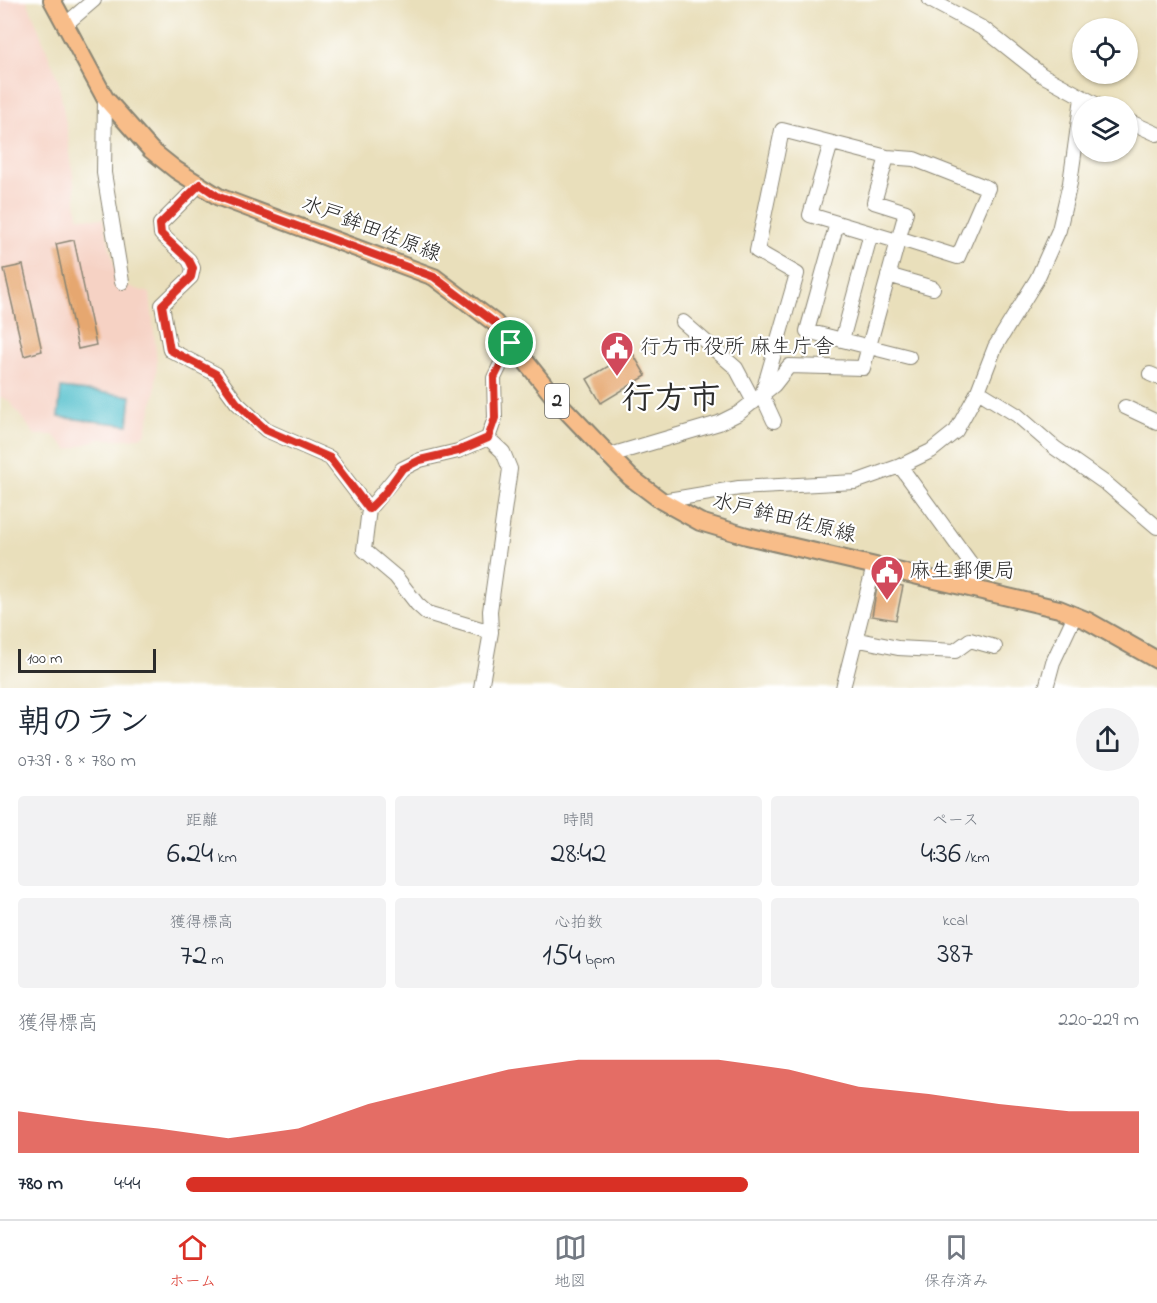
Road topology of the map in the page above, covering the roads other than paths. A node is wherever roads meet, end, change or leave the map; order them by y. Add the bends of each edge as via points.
1 (52, 0) edge
2 (94, 0) edge
3 (930, 0) edge
4 (66, 24) junction
5 (1079, 96) edge
6 (105, 98) junction
7 (1138, 125) edge
8 (1157, 134) edge
9 (831, 143) junction
10 (887, 157) junction
11 (1073, 162) edge
12 (200, 184) junction
13 (837, 223) junction
14 (871, 233) junction
15 (897, 241) junction
16 (888, 274) junction
17 (122, 282) dead end
18 (933, 288) dead end
19 (683, 322) dead end
20 (842, 340) junction
21 (511, 343) junction
22 (868, 346) junction
23 (909, 357) dead end
24 (978, 391) junction
25 (758, 398) junction
26 (1125, 407) dead end
27 (774, 421) dead end
28 (1157, 422) edge
29 (488, 438) junction
30 (607, 456) junction
31 (900, 466) junction
32 (662, 501) junction
33 (369, 509) junction
34 (1157, 527) edge
35 (874, 566) junction
36 (971, 588) junction
37 (1075, 615) junction
38 (491, 632) junction
39 (855, 639) junction
40 (994, 647) dead end
41 (1157, 660) edge
42 (482, 686) edge
43 (496, 688) edge
44 (843, 688) edge
45 (1046, 688) edge

1 - 4 main road, 水戸鉾田佐原線 / 2
2 - 4 street
3 - 5 street via 984,28 1042,75
4 - 6 main road, 水戸鉾田佐原線 / 2
6 - 12 main road, 水戸鉾田佐原線 / 2 via 151,150
6 - 17 street via 104,173
7 - 8 street
9 - 10 street
9 - 13 street via 810,215
9 - 25 street via 782,130 757,251 797,274
10 - 15 street via 874,202 906,212
10 - 15 street via 914,159 988,188 958,257
11 - 24 street via 1059,230 1037,279 995,347
12 - 21 main road, 水戸鉾田佐原線 / 2 via 219,197 434,277 495,323
12 - 33 street via 160,224 161,234 193,268 191,277 162,305 170,350 216,374 237,403 266,430 330,458
13 - 14 street
13 - 20 street via 807,331
14 - 15 street
14 - 20 street
15 - 16 street
16 - 18 street
16 - 22 street
19 - 25 street via 736,368
20 - 22 street
21 - 29 street via 494,378 495,418
21 - 30 main road, 水戸鉾田佐原線 / 2
22 - 23 street
22 - 25 street via 863,368 789,366
24 - 31 street via 956,430 931,451
24 - 34 street via 1017,415
25 - 27 street
25 - 30 street via 718,423
26 - 28 street
29 - 33 street via 402,469
29 - 38 street via 503,452 510,469 490,611
30 - 32 main road, 水戸鉾田佐原線 / 2
31 - 32 street via 841,484 777,484
31 - 36 street via 974,568
32 - 35 main road, 水戸鉾田佐原線 / 2 via 700,522 747,537
33 - 38 street via 364,550 396,577 417,604 427,613
35 - 36 main road, 水戸鉾田佐原線 / 2
35 - 39 street
36 - 37 main road, 水戸鉾田佐原線 / 2
37 - 41 main road, 水戸鉾田佐原線 / 2
37 - 45 street via 1053,662
38 - 42 street
39 - 40 street via 898,648 955,651 970,640
39 - 44 street
42 - 43 street

